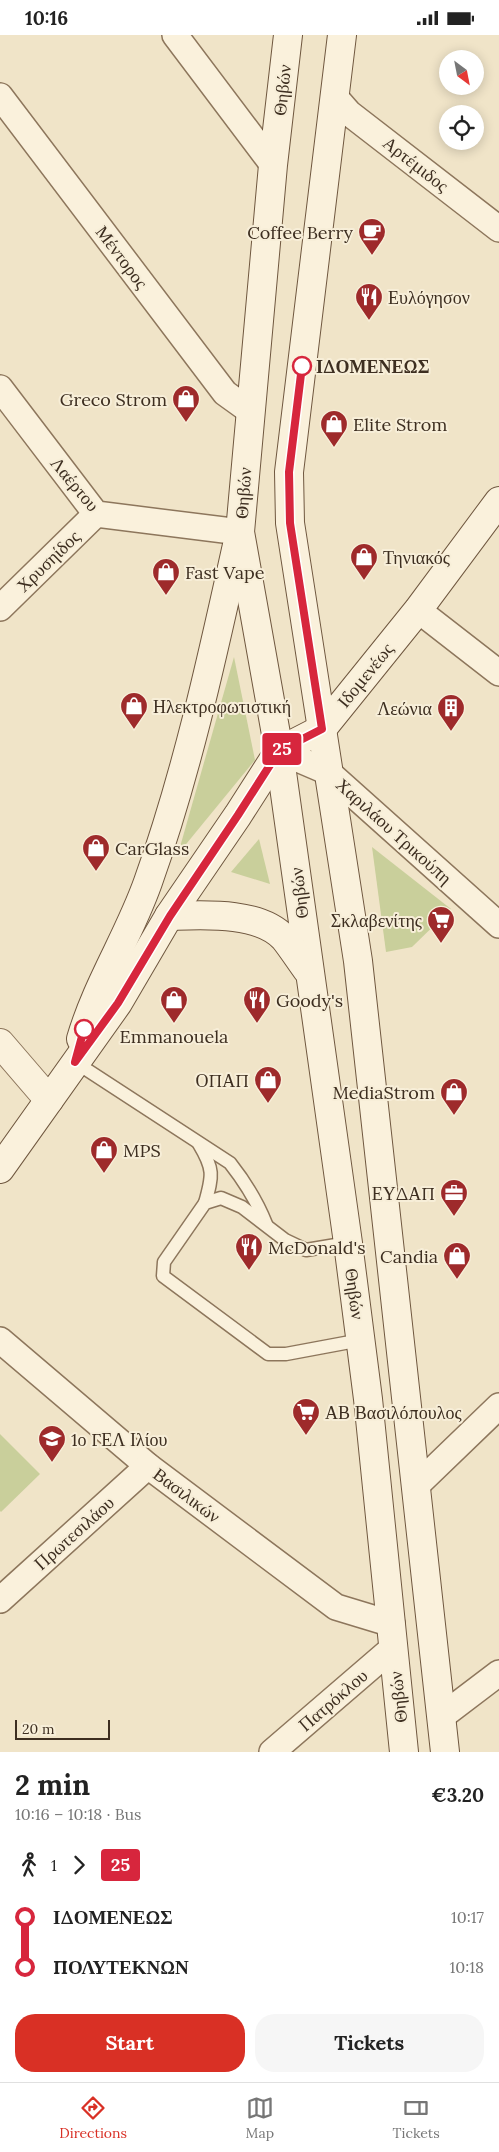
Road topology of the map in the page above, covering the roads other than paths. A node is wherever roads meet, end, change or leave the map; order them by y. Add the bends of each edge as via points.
1 (175, 35) edge
2 (288, 35) edge
3 (342, 35) edge
4 (0, 96) edge
5 (335, 97) junction
6 (273, 165) junction
7 (499, 229) edge
8 (0, 388) edge
9 (250, 411) junction
10 (499, 501) edge
11 (96, 514) junction
12 (240, 532) junction
13 (0, 609) edge
14 (418, 610) junction
15 (499, 673) edge
16 (322, 729) junction
17 (279, 751) junction
18 (328, 772) junction
19 (170, 916) junction
20 (499, 925) edge
21 (308, 972) junction
22 (0, 1043) edge
23 (75, 1062) junction
24 (49, 1100) junction
25 (196, 1139) junction
26 (0, 1169) edge
27 (205, 1203) junction
28 (266, 1224) junction
29 (348, 1243) junction
30 (0, 1340) edge
31 (361, 1340) junction
32 (499, 1406) edge
33 (148, 1466) junction
34 (416, 1486) junction
35 (0, 1600) edge
36 (393, 1636) junction
37 (499, 1673) edge
38 (441, 1717) junction
39 (272, 1752) edge
40 (404, 1752) edge
41 (445, 1752) edge

1 - 6 street
2 - 6 main road, Θηβών
3 - 5 main road
4 - 9 street, Μέντορος via 225,393
5 - 7 street, Αρτέμιδος via 349,113
5 - 16 main road via 289,472 290,523
6 - 9 main road, Θηβών
8 - 11 street, Λαέρτου
9 - 12 main road, Θηβών
10 - 14 main road, Ιδομενέως
11 - 12 street, Λαέρτου
11 - 13 street, Χρυσηίδος
12 - 17 main road, Θηβών
12 - 23 main road via 171,815 138,908 102,982
14 - 15 street
14 - 16 main road, Ιδομενέως
16 - 17 main road, Ιδομενέως
16 - 18 main road
17 - 18 street, Χαριλάου Τρικούπη
17 - 19 main road
17 - 21 main road, Θηβών
18 - 20 street, Χαριλάου Τρικούπη
18 - 34 main road via 358,961
19 - 21 main road via 241,918 266,925 283,937
19 - 23 main road via 118,1003
21 - 29 main road, Θηβών
22 - 24 main road
23 - 24 main road
23 - 25 lane
24 - 26 main road
25 - 27 lane via 210,1162 211,1180
25 - 28 lane via 230,1163 249,1189
27 - 28 lane via 221,1198 242,1207
27 - 31 lane via 164,1263 162,1276 268,1354 286,1354
28 - 29 lane via 286,1240 306,1250
29 - 31 main road, Θηβών
30 - 33 street, Βασιλικών
31 - 36 main road, Θηβών
32 - 34 street
33 - 35 street, Πρωτεσιλάου
33 - 36 street, Βασιλικών via 336,1607
34 - 38 main road
36 - 39 street, Πατρόκλου
36 - 40 main road, Θηβών
37 - 38 street
38 - 41 main road

